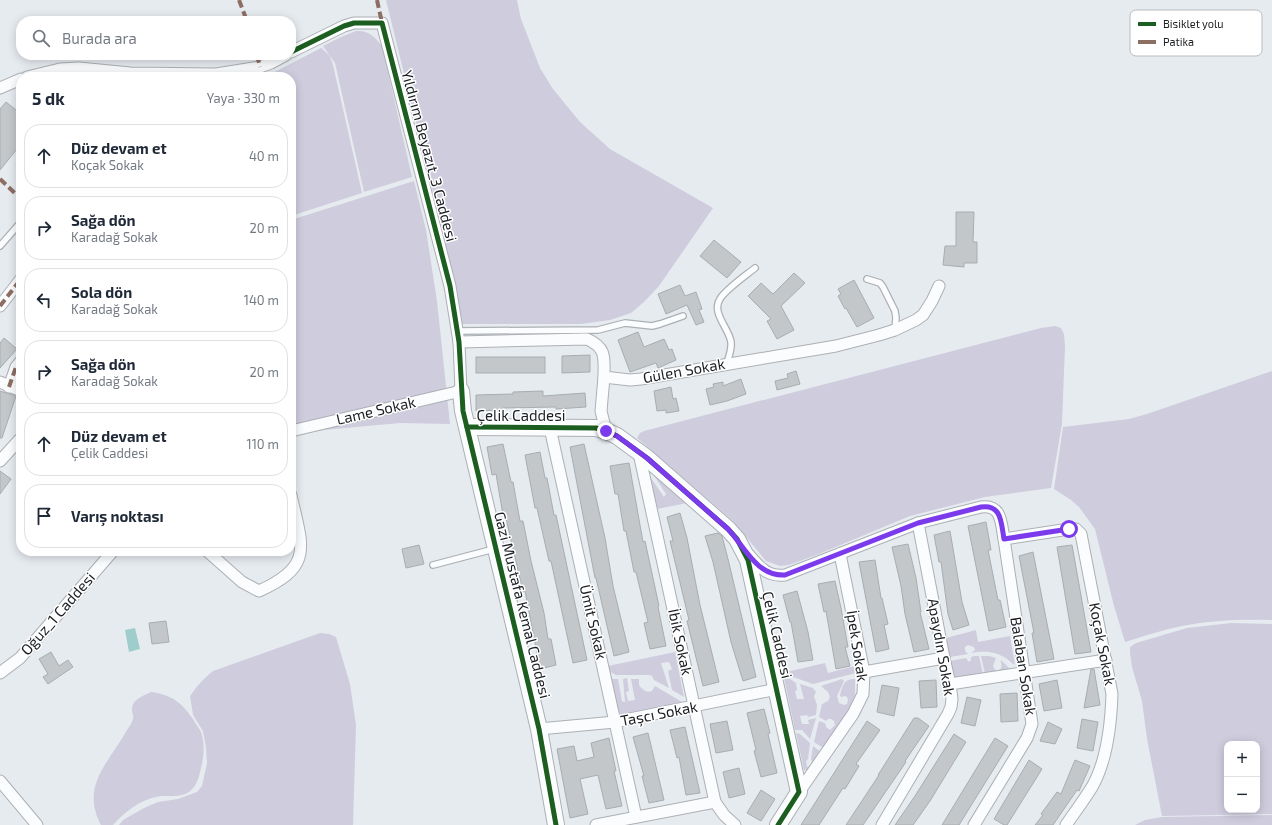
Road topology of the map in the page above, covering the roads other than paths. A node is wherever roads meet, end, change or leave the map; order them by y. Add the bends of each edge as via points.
1 (296, 50) edge
2 (277, 60) edge
3 (48, 72) edge
4 (105, 72) edge
5 (236, 72) edge
6 (16, 81) edge
7 (0, 88) edge
8 (16, 228) edge
9 (0, 246) edge
10 (754, 268) dead end
11 (867, 278) dead end
12 (16, 285) edge
13 (939, 286) dead end
14 (0, 306) edge
15 (683, 316) dead end
16 (895, 330) junction
17 (458, 337) junction
18 (727, 363) junction
19 (16, 367) edge
20 (604, 377) junction
21 (5, 384) edge
22 (16, 389) edge
23 (461, 391) junction
24 (467, 427) junction
25 (550, 428) junction
26 (296, 430) edge
27 (606, 431) junction
28 (16, 443) edge
29 (639, 453) junction
30 (0, 461) edge
31 (296, 522) edge
32 (918, 523) junction
33 (1004, 539) junction
34 (495, 549) junction
35 (745, 551) junction
36 (840, 554) junction
37 (109, 556) edge
38 (213, 556) edge
39 (433, 565) dead end
40 (944, 658) junction
41 (1106, 660) junction
42 (864, 672) junction
43 (0, 673) edge
44 (1024, 673) junction
45 (950, 684) junction
46 (777, 689) junction
47 (695, 707) junction
48 (615, 722) junction
49 (539, 729) junction
50 (0, 781) edge
51 (800, 792) junction
52 (715, 802) junction
53 (636, 817) junction
54 (37, 825) edge
55 (556, 825) edge
56 (596, 825) edge
57 (735, 825) edge
58 (778, 825) edge
59 (882, 825) edge
60 (974, 825) edge
61 (1066, 825) edge

1 - 17 street, Yıldırım Beyazıt_3 Caddesi via 344,26 354,23 382,23 450,286
2 - 5 street via 260,67
3 - 4 street via 73,68
6 - 7 street
8 - 9 lane
10 - 18 lane via 724,294 717,304 731,341
11 - 16 lane via 880,283 883,287 895,312
12 - 14 street
13 - 16 street, Gülen Sokak via 923,315
15 - 17 lane via 652,326 625,323 598,330
16 - 18 street, Gülen Sokak via 836,346
17 - 20 street via 587,339 601,349 604,356
17 - 23 street, Yıldırım Beyazıt_3 Caddesi
18 - 20 street, Gülen Sokak via 630,380
19 - 21 street
20 - 27 street via 601,411
21 - 22 street
23 - 24 street, Gazi Mustafa Kemal Caddesi
23 - 26 street, Lame Sokak
24 - 25 street, Çelik Caddesi
24 - 34 street, Gazi Mustafa Kemal Caddesi
25 - 27 street, Çelik Caddesi via 596,428
25 - 48 street, Ümit Sokak
27 - 29 street, Çelik Caddesi
28 - 30 street
29 - 35 street, Çelik Caddesi via 728,529
29 - 47 street, İbik Sokak
31 - 38 street via 301,549 298,562 287,576 272,586 259,591 242,582
32 - 33 street, Balaban Sokak via 987,506 997,511
32 - 36 street, Balaban Sokak
32 - 40 street, Apaydın Sokak
33 - 41 street, Koçak Sokak via 1069,529 1076,529 1081,534
33 - 44 street, Balaban Sokak
34 - 39 lane
34 - 49 street, Gazi Mustafa Kemal Caddesi
35 - 36 street, Balaban Sokak via 763,570 780,575
35 - 46 street, Çelik Caddesi
36 - 42 street, İpek Sokak
37 - 43 street, Oğuz_1 Caddesi via 20,658
40 - 42 street
40 - 45 street, Apaydın Sokak
41 - 44 street
41 - 61 street, Koçak Sokak via 1112,694 1105,752 1092,786
42 - 51 street, İpek Sokak via 860,702
44 - 45 street
44 - 60 street, Balaban Sokak via 1032,724
45 - 59 street, Apaydın Sokak via 952,699 948,714
46 - 47 street, Taşcı Sokak
46 - 51 street, Çelik Caddesi
47 - 48 street, Taşcı Sokak
47 - 52 street, İbik Sokak
48 - 49 street, Taşcı Sokak
48 - 53 street, Ümit Sokak
49 - 55 street, Gazi Mustafa Kemal Caddesi
50 - 54 street
51 - 58 street
52 - 53 street
52 - 57 street, İbik Sokak
53 - 56 street

